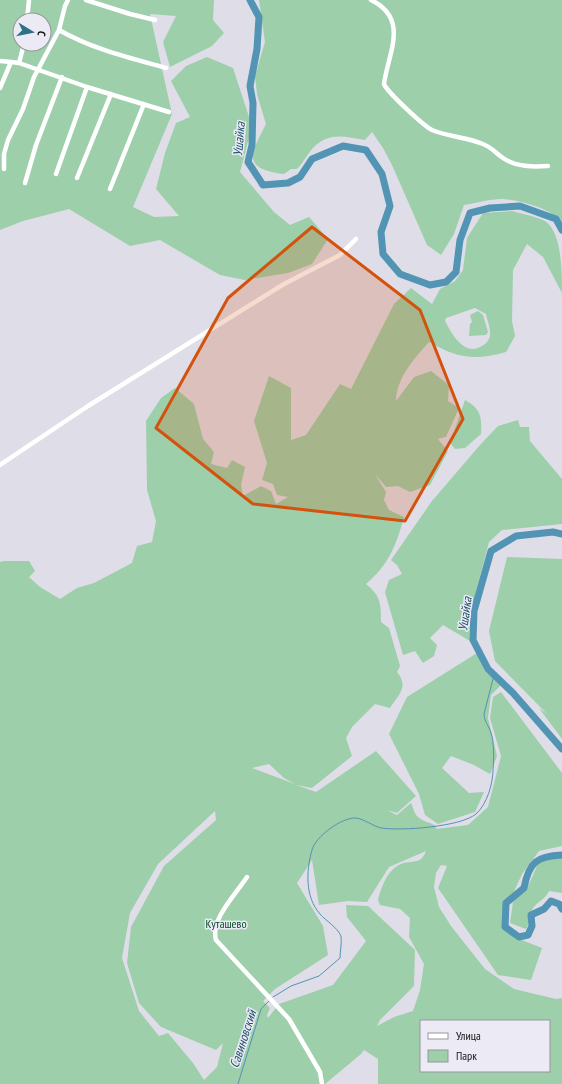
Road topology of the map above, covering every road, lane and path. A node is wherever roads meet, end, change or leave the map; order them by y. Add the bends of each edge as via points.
1 (29, 0) edge
2 (68, 0) edge
3 (86, 0) edge
4 (371, 0) edge
5 (28, 12) edge
6 (155, 20) dead end
7 (59, 30) junction
8 (22, 52) edge
9 (0, 61) edge
10 (11, 62) junction
11 (19, 63) junction
12 (166, 68) dead end
13 (38, 70) junction
14 (62, 77) junction
15 (87, 87) junction
16 (0, 88) edge
17 (111, 94) junction
18 (144, 104) junction
19 (169, 112) dead end
20 (548, 166) dead end
21 (4, 169) dead end
22 (56, 174) dead end
23 (77, 178) dead end
24 (25, 183) dead end
25 (110, 189) dead end
26 (356, 239) dead end
27 (0, 465) edge
28 (247, 877) dead end
29 (322, 1084) edge

1 - 5 street
2 - 7 street
3 - 6 street
4 - 20 street via 385,8 392,21 394,36 384,84 398,102 433,130 485,144 504,159 516,164
7 - 12 street via 70,37 117,54
7 - 13 street
8 - 11 street
9 - 10 street
10 - 11 street
10 - 16 street
11 - 13 street
13 - 14 street
13 - 21 street via 8,140 4,154
14 - 15 street
14 - 24 street via 36,145
15 - 17 street
15 - 22 street
17 - 18 street
17 - 23 street
18 - 19 street
18 - 25 street
26 - 27 street via 340,255 284,284 88,406
28 - 29 street via 218,917 214,931 216,940 289,1019 320,1072

